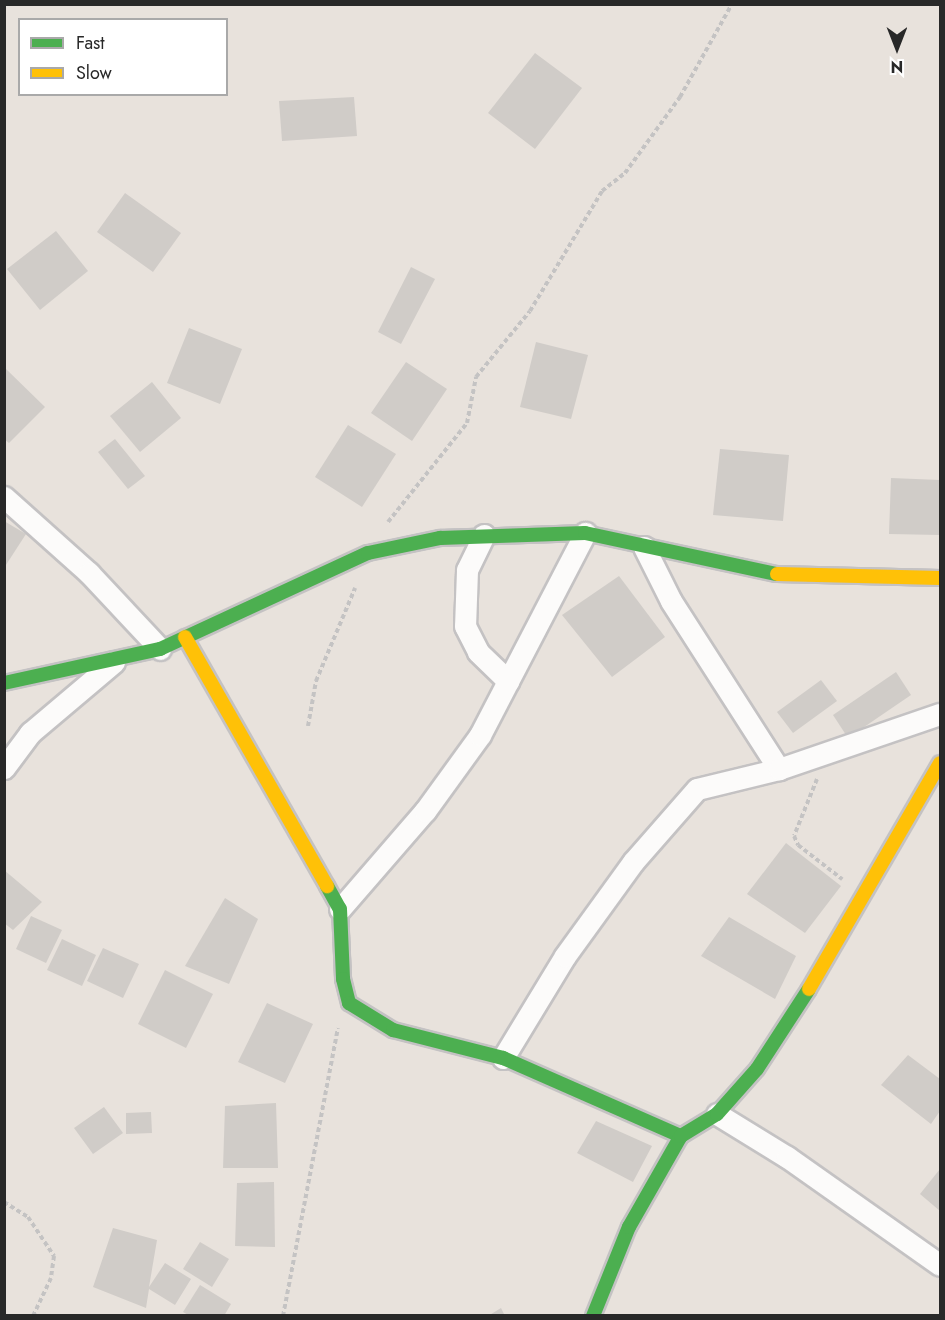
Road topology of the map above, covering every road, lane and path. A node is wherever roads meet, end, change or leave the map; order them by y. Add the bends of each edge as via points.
1 (732, 4) edge
2 (4, 497) edge
3 (585, 533) junction
4 (484, 535) junction
5 (644, 547) junction
6 (368, 553) junction
7 (940, 578) edge
8 (185, 637) junction
9 (160, 649) junction
10 (115, 661) junction
11 (508, 681) junction
12 (4, 683) edge
13 (940, 714) edge
14 (308, 726) dead end
15 (833, 750) junction
16 (940, 763) edge
17 (4, 768) edge
18 (779, 769) junction
19 (847, 884) dead end
20 (340, 909) junction
21 (349, 1003) junction
22 (503, 1058) junction
23 (717, 1114) junction
24 (681, 1136) junction
25 (4, 1202) edge
26 (940, 1265) edge
27 (33, 1316) edge
28 (283, 1316) edge
29 (593, 1316) edge

1 - 6 path via 680,98 626,173 602,191 530,311 476,377 467,423 403,500
2 - 9 street via 89,573
3 - 4 street
3 - 5 street
3 - 11 street
4 - 6 street via 440,538
4 - 11 street via 467,570 465,626 478,652
5 - 7 street via 721,566 790,576
5 - 18 street via 671,601
6 - 8 street
6 - 14 path via 316,681
8 - 9 street
8 - 20 street
9 - 10 street
10 - 12 street
10 - 17 street via 30,733
11 - 20 street via 480,735 425,811
13 - 15 street
15 - 18 street
15 - 19 path via 804,805 794,836 798,845
16 - 23 street via 787,1024 757,1069
18 - 22 street via 698,789 679,807 565,956
20 - 21 street via 343,979
21 - 22 street via 393,1030
21 - 28 path via 340,1020
22 - 24 street
23 - 24 street
23 - 26 street via 787,1157
24 - 29 street via 629,1227
25 - 27 path via 28,1217 54,1256 51,1278

